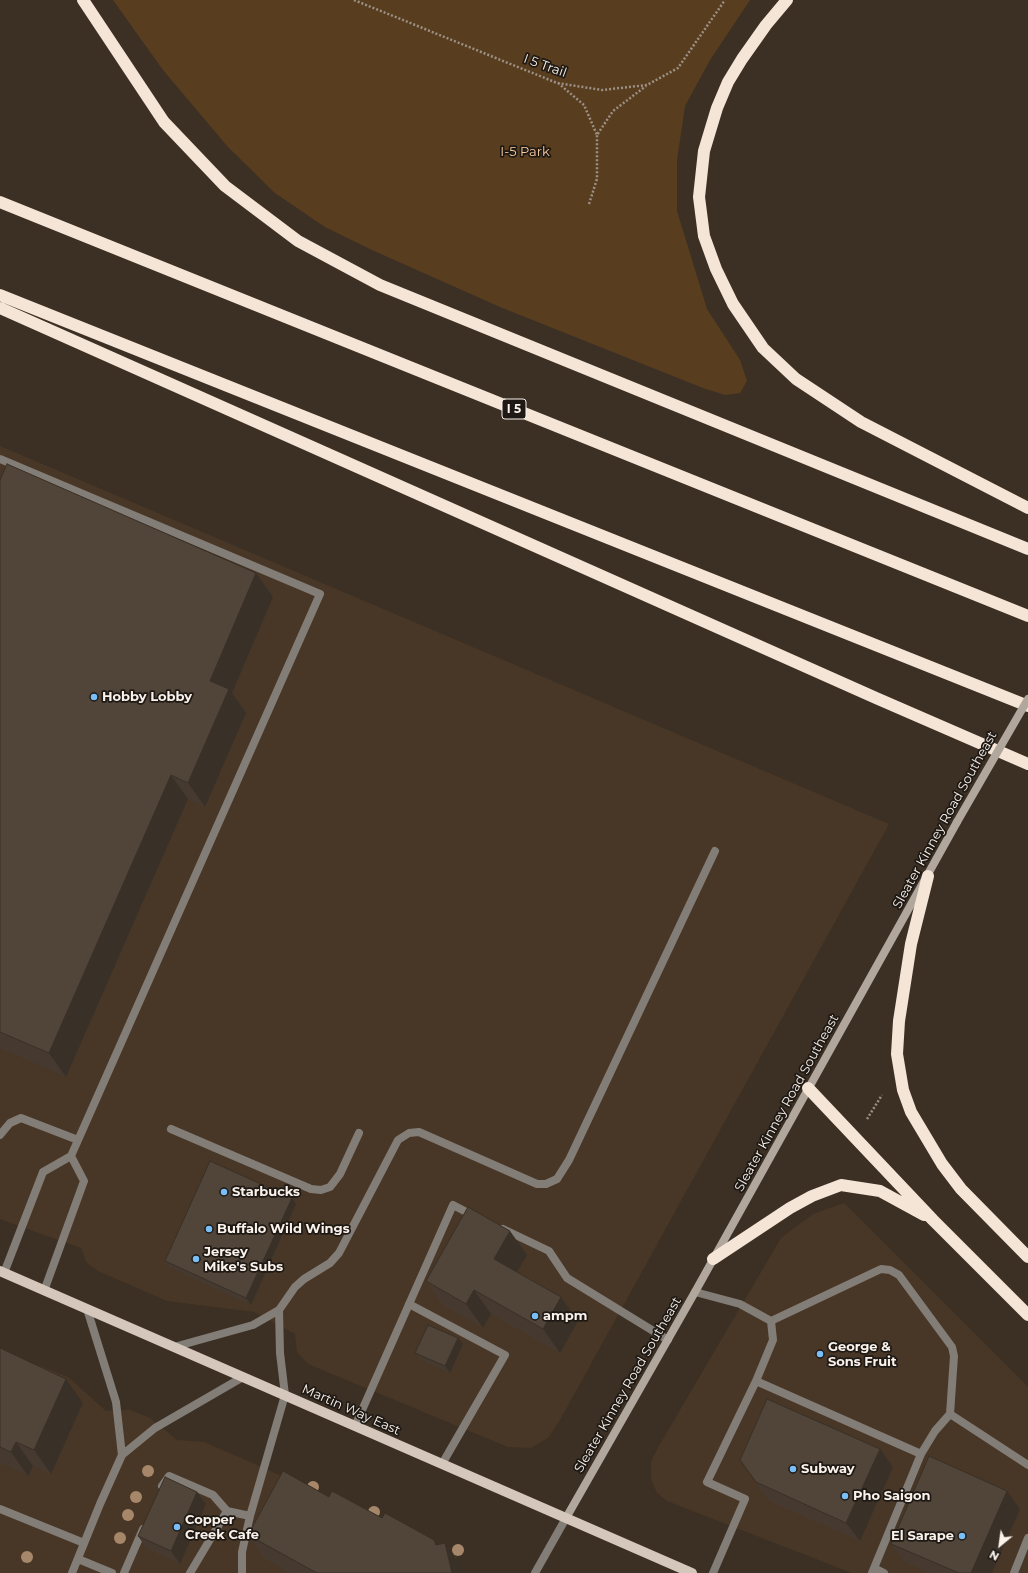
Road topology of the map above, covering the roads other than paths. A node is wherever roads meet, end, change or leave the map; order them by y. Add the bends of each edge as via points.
1 (83, 0) edge
2 (787, 0) edge
3 (0, 202) edge
4 (0, 295) edge
5 (0, 308) edge
6 (0, 459) edge
7 (1028, 508) edge
8 (1028, 548) edge
9 (1028, 616) edge
10 (1028, 699) edge
11 (1028, 706) edge
12 (1028, 764) edge
13 (715, 851) dead end
14 (928, 876) junction
15 (808, 1088) junction
16 (170, 1129) dead end
17 (359, 1133) dead end
18 (0, 1135) edge
19 (78, 1140) junction
20 (71, 1156) junction
21 (480, 1218) edge
22 (933, 1220) junction
23 (494, 1225) edge
24 (1028, 1258) edge
25 (713, 1259) junction
26 (2, 1272) edge
27 (44, 1290) junction
28 (695, 1292) junction
29 (409, 1304) junction
30 (88, 1309) junction
31 (279, 1310) junction
32 (1028, 1315) edge
33 (771, 1321) junction
34 (668, 1340) junction
35 (174, 1347) junction
36 (243, 1376) junction
37 (756, 1381) junction
38 (285, 1395) junction
39 (950, 1414) junction
40 (355, 1426) junction
41 (921, 1454) junction
42 (122, 1456) junction
43 (442, 1464) junction
44 (1028, 1465) edge
45 (157, 1496) edge
46 (0, 1508) edge
47 (226, 1511) junction
48 (250, 1516) junction
49 (566, 1518) junction
50 (145, 1524) edge
51 (1028, 1538) edge
52 (84, 1543) junction
53 (78, 1559) junction
54 (873, 1571) edge
55 (72, 1573) edge
56 (112, 1573) edge
57 (124, 1573) edge
58 (190, 1573) edge
59 (242, 1573) edge
60 (535, 1573) edge
61 (692, 1573) edge
62 (713, 1573) edge
63 (884, 1573) edge
64 (1014, 1573) edge

1 - 8 highway via 164,122 225,186 298,241 380,285
2 - 7 highway via 766,25 728,82 716,108 704,151 699,197 704,236 716,269 733,304 764,348 796,379 861,422
3 - 9 highway, I 5
4 - 11 highway
5 - 12 highway
6 - 19 street via 320,594
10 - 14 main road, Sleater Kinney Road Southeast, bridge
13 - 31 street via 569,1160 557,1179 546,1184 537,1184 419,1132 409,1133 398,1140 339,1253 330,1263 295,1287
14 - 15 main road, Sleater Kinney Road Southeast
14 - 24 highway via 911,944 899,1021 897,1054 903,1090 911,1112 942,1164 961,1189
15 - 22 highway
15 - 25 main road, Sleater Kinney Road Southeast
16 - 17 street via 311,1190 330,1188 340,1174
18 - 19 street via 10,1123 21,1118
19 - 20 street
20 - 26 street via 43,1172
20 - 27 street via 84,1181
21 - 29 street via 453,1205
22 - 25 highway via 880,1191 841,1185 790,1208
22 - 32 highway
23 - 34 street via 549,1251 567,1278
25 - 28 main road, Sleater Kinney Road Southeast
26 - 27 main road, Martin Way East
27 - 30 main road, Martin Way East
28 - 33 street via 740,1304
28 - 34 main road, Sleater Kinney Road Southeast
29 - 40 street
29 - 43 street via 505,1355
30 - 35 main road, Martin Way East
30 - 42 street via 116,1402
31 - 35 street via 254,1325
31 - 38 street via 280,1353
33 - 37 street via 773,1340
33 - 39 street via 881,1269 890,1270 899,1275 952,1347 954,1356
34 - 49 main road, Sleater Kinney Road Southeast
35 - 36 main road, Martin Way East
36 - 38 main road, Martin Way East
36 - 42 street via 155,1428
37 - 41 street
37 - 62 street via 707,1482 745,1499
38 - 40 main road, Martin Way East
38 - 48 street
39 - 41 street via 935,1431
39 - 44 street
40 - 43 main road, Martin Way East
41 - 54 street
42 - 52 street
43 - 49 main road, Martin Way East
45 - 47 street via 169,1476 213,1495
46 - 52 street
47 - 48 street
47 - 58 street
48 - 59 street via 242,1552
49 - 60 street
49 - 61 main road, Martin Way East
50 - 57 street
51 - 64 street
52 - 53 street
53 - 55 street
53 - 56 street
54 - 63 street

